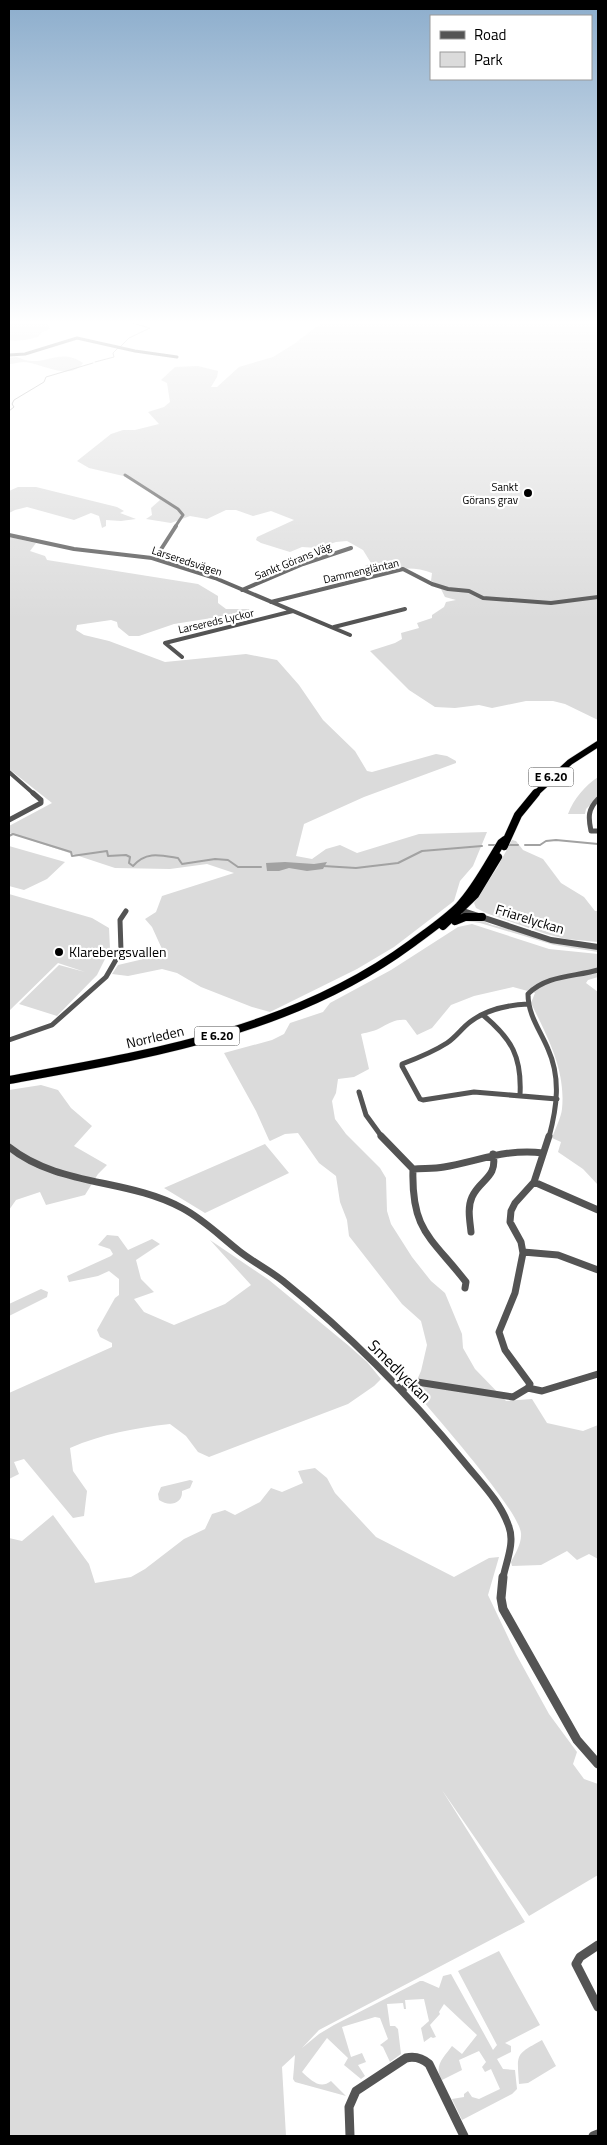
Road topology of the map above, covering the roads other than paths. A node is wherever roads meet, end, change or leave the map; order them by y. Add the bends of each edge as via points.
1 (125, 474) dead end
2 (9, 535) edge
3 (351, 548) dead end
4 (152, 558) junction
5 (242, 590) junction
6 (598, 597) edge
7 (272, 602) junction
8 (404, 609) dead end
9 (293, 611) junction
10 (334, 627) junction
11 (350, 635) dead end
12 (182, 657) dead end
13 (598, 744) edge
14 (9, 772) edge
15 (598, 798) edge
16 (9, 820) edge
17 (598, 831) edge
18 (505, 840) junction
19 (471, 901) junction
20 (459, 910) junction
21 (126, 911) dead end
22 (482, 917) junction
23 (439, 929) junction
24 (598, 947) edge
25 (407, 949) junction
26 (598, 970) edge
27 (528, 1004) junction
28 (482, 1015) junction
29 (9, 1040) edge
30 (10, 1080) edge
31 (359, 1092) dead end
32 (520, 1095) junction
33 (557, 1099) junction
34 (9, 1147) edge
35 (543, 1153) junction
36 (493, 1154) junction
37 (413, 1169) junction
38 (534, 1182) junction
39 (598, 1210) edge
40 (471, 1232) dead end
41 (523, 1252) junction
42 (598, 1270) edge
43 (465, 1288) dead end
44 (598, 1374) edge
45 (528, 1388) junction
46 (402, 1390) junction
47 (598, 1764) edge
48 (598, 1945) edge
49 (598, 2006) edge
50 (598, 2134) edge
51 (350, 2136) edge
52 (464, 2136) edge
53 (593, 2136) edge

1 - 4 street via 183,515 158,554
2 - 4 street, Larseredsvägen via 74,549
3 - 5 street, Sankt Görans Väg
4 - 5 street, Larseredsvägen
5 - 7 street, Larseredsvägen
6 - 7 street, Dammengläntan via 551,603 484,598 469,591 432,584 403,570
7 - 9 street, Larseredsvägen
8 - 10 street
9 - 10 street, Larseredsvägen
9 - 12 street, Larsereds Lyckor via 165,643
10 - 11 street, Larseredsvägen
13 - 18 highway, Norrleden / E 6.20 via 566,765 537,792
14 - 16 street via 41,800 41,803
15 - 17 street via 587,815 592,831
18 - 19 highway, Norrleden / E 6.20 via 493,869
18 - 20 highway, Norrleden / E 6.20
19 - 20 highway, Norrleden / E 6.20
19 - 22 highway
20 - 22 street, Friarelyckan
20 - 23 highway, Norrleden / E 6.20
20 - 25 highway, Norrleden / E 6.20
21 - 29 street via 120,920 121,951 106,977 52,1025
22 - 23 highway via 465,917
22 - 24 street, Friarelyckan via 550,940
23 - 25 highway, Norrleden / E 6.20
25 - 30 highway, Norrleden / E 6.20 via 346,987 248,1027 166,1050
26 - 27 street via 542,983 528,994
27 - 28 street via 512,1005
27 - 33 street via 550,1052
28 - 32 street via 510,1040 519,1069
28 - 32 street via 442,1046 402,1066 423,1100 474,1092
31 - 37 street via 363,1110 373,1127
32 - 33 street
33 - 35 street
34 - 46 street, Smedlyckan via 19,1156 47,1168 152,1196 183,1208 275,1275
35 - 36 street
35 - 38 street
36 - 37 street via 443,1167
36 - 40 street via 494,1170 477,1189 470,1206
37 - 43 street via 412,1194 422,1230 466,1282
38 - 39 street
38 - 41 street via 515,1202 510,1215
41 - 42 street via 558,1255
41 - 45 street via 511,1304 499,1335 507,1354 527,1378
44 - 45 street via 542,1391
45 - 46 street via 513,1398 417,1382
46 - 47 street, Smedlyckan via 454,1448 501,1512 511,1534 500,1582 503,1609 572,1732
48 - 49 street via 580,1957 576,1964
50 - 53 street
51 - 52 street via 349,2108 356,2090 406,2058 415,2056 429,2064

